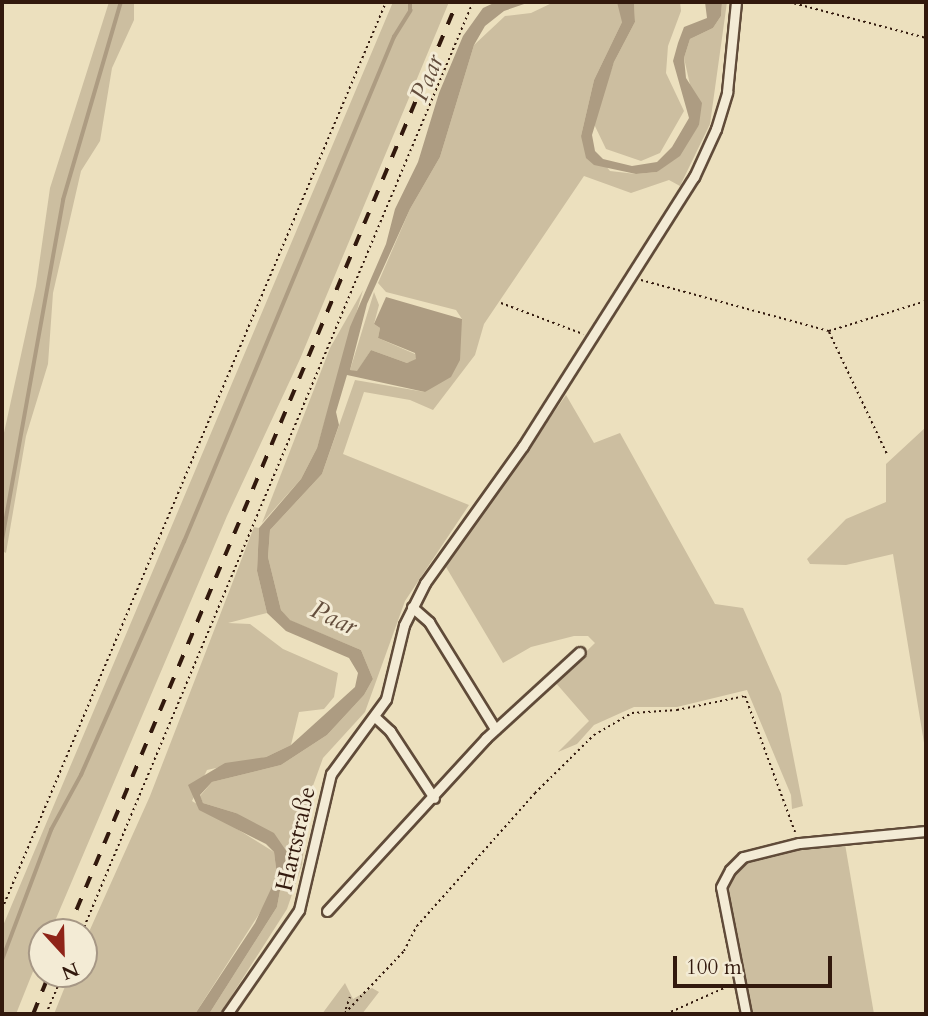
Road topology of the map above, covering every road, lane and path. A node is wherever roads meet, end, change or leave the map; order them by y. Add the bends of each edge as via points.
1 (386, 2) edge
2 (473, 2) edge
3 (736, 2) edge
4 (789, 2) edge
5 (926, 38) edge
6 (634, 277) junction
7 (926, 302) edge
8 (501, 303) dead end
9 (829, 331) junction
10 (591, 343) junction
11 (888, 456) dead end
12 (412, 607) junction
13 (580, 652) dead end
14 (375, 717) junction
15 (495, 729) junction
16 (434, 798) junction
17 (926, 831) edge
18 (799, 843) junction
19 (2, 909) edge
20 (327, 911) dead end
21 (88, 918) edge
22 (740, 981) junction
23 (57, 988) edge
24 (350, 997) dead end
25 (46, 1014) edge
26 (227, 1014) edge
27 (345, 1014) edge
28 (666, 1014) edge
29 (746, 1014) edge

1 - 19 path
2 - 21 path
3 - 6 street, Hartstraße via 729,78 716,129 694,177
4 - 5 path
6 - 9 path
6 - 10 street, Hartstraße
7 - 9 path
8 - 10 path via 570,327
9 - 11 path
10 - 12 street, Hartstraße via 443,554
12 - 14 street, Hartstraße via 392,685
12 - 15 street via 429,622
13 - 15 street
14 - 16 street via 390,731
14 - 26 street, Hartstraße via 331,774 299,910
15 - 16 street
16 - 20 street
17 - 18 street
18 - 22 street via 743,857 722,887
18 - 27 path via 746,696 632,713 594,735 535,793 417,926 404,951
22 - 28 path
22 - 29 street
23 - 25 path
24 - 27 path

